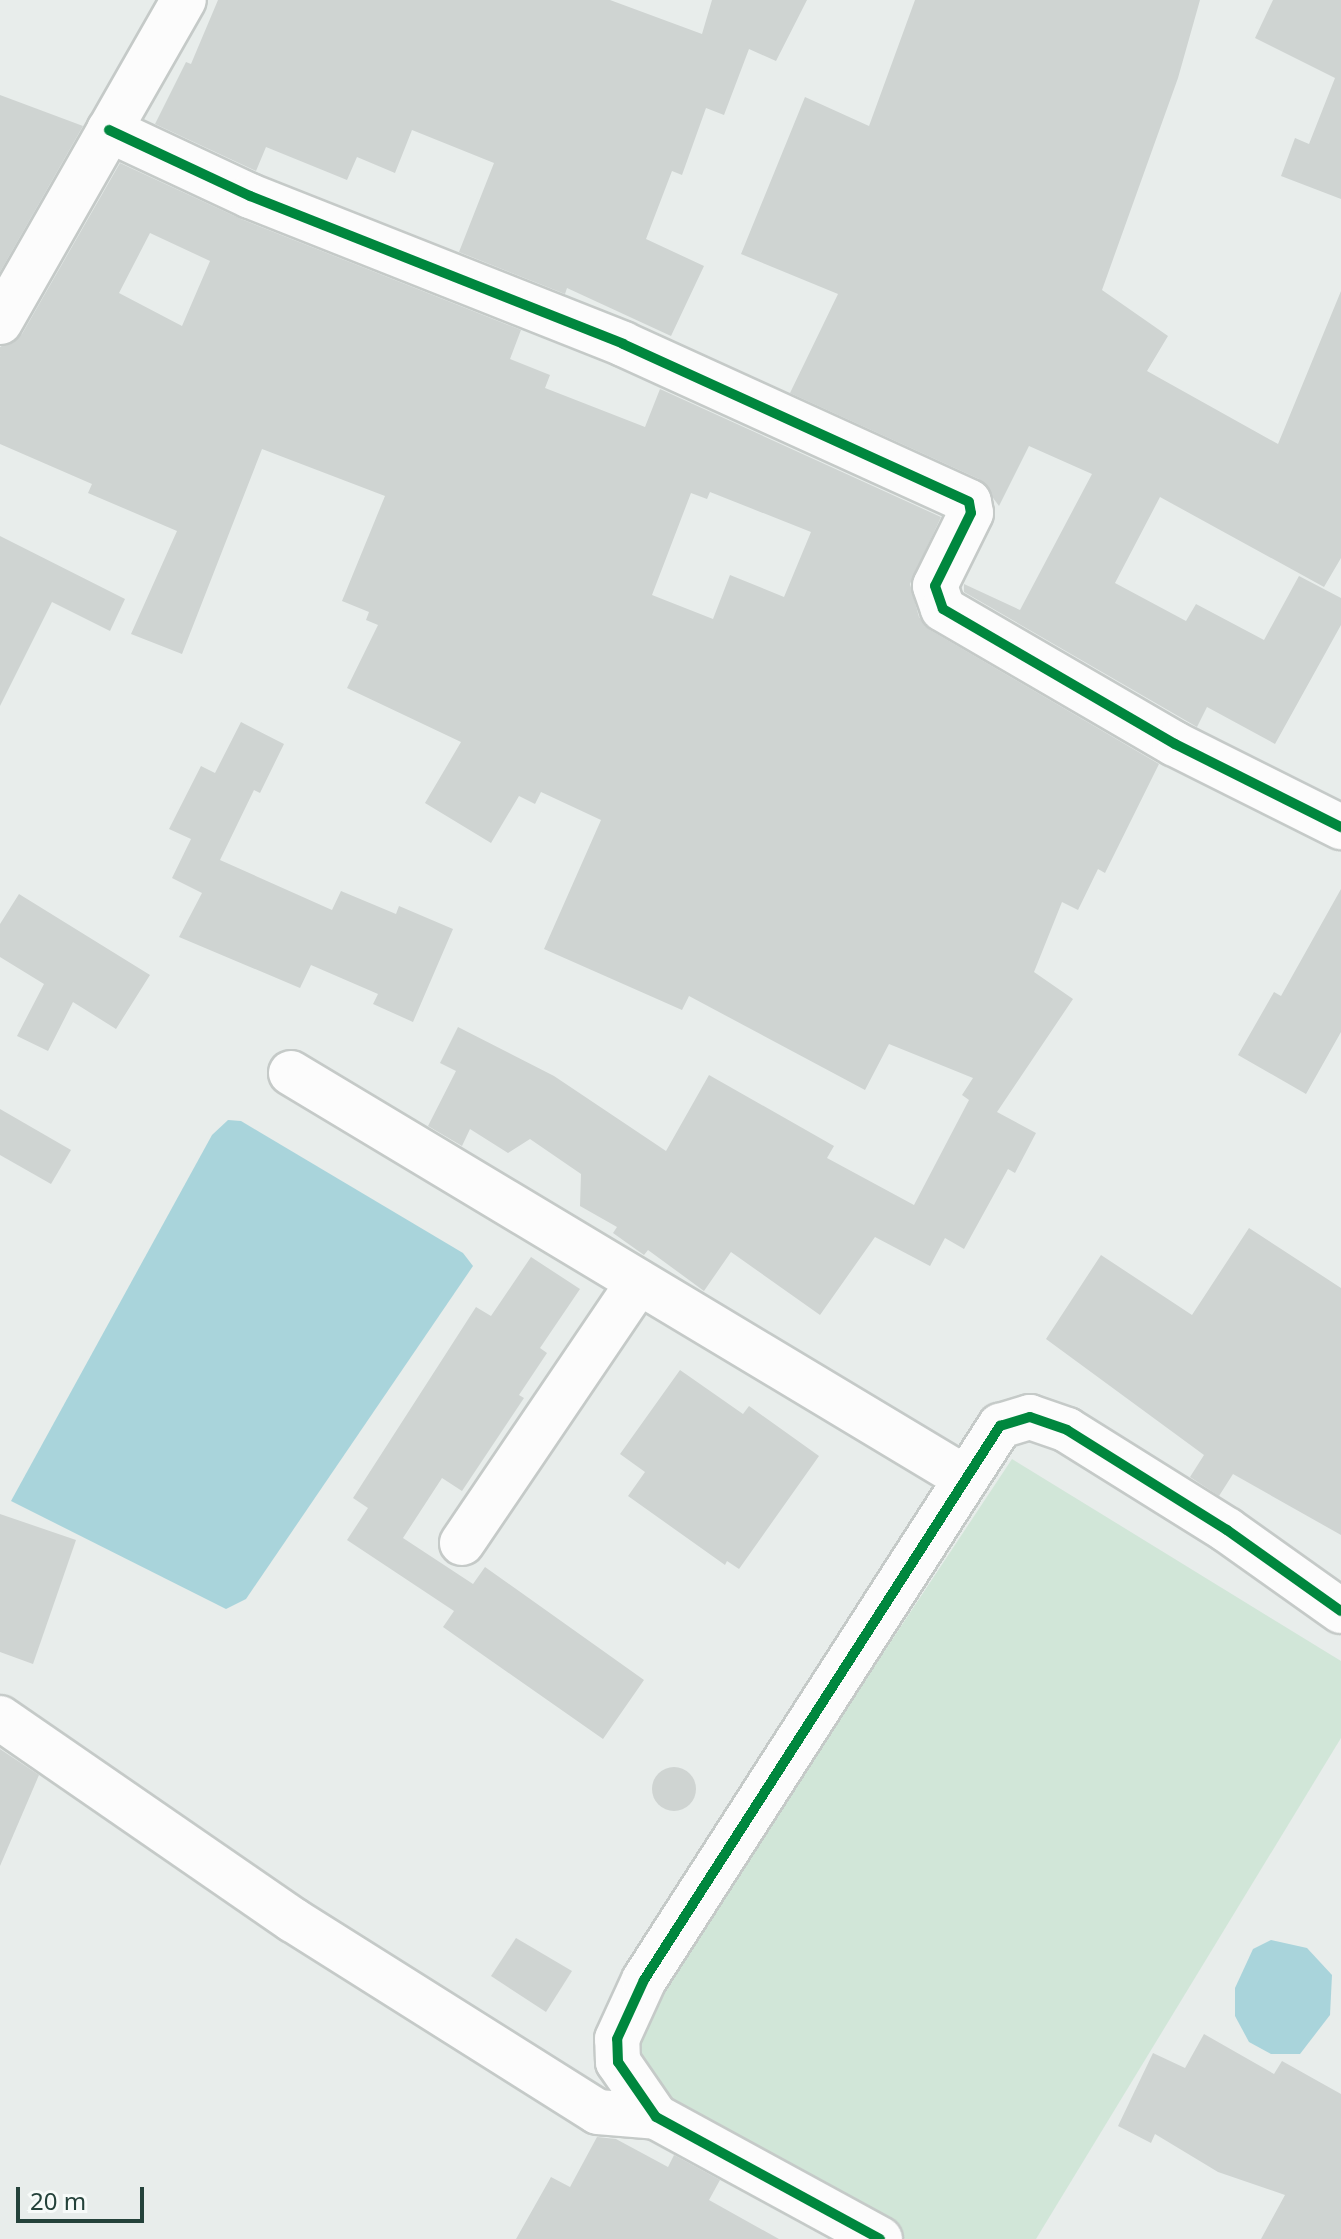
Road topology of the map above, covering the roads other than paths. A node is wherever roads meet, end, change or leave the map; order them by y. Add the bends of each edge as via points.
1 (184, 0) edge
2 (109, 130) junction
3 (0, 322) edge
4 (1341, 827) edge
5 (291, 1073) dead end
6 (639, 1282) junction
7 (964, 1477) junction
8 (462, 1543) dead end
9 (1341, 1611) edge
10 (0, 1718) edge
11 (656, 2117) junction
12 (880, 2239) edge

1 - 2 street
2 - 3 street
2 - 4 street via 250,196 623,344 969,502 971,513 935,586 943,609 1175,744
5 - 6 street
6 - 7 street
6 - 8 street
7 - 9 street via 1000,1426 1030,1417 1067,1430 1227,1530
7 - 11 street via 624,2020 618,2062
10 - 11 street via 293,1920 598,2112
11 - 12 street

